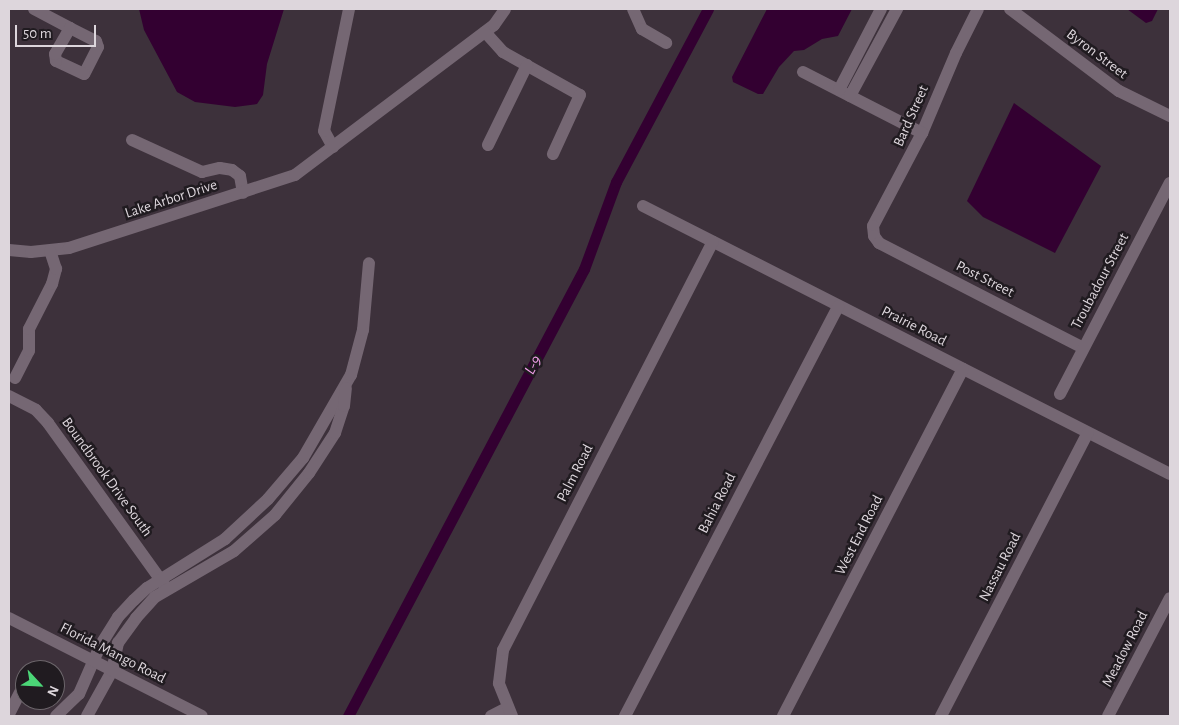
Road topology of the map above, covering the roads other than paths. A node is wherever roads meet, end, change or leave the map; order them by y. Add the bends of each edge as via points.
1 (34, 9) edge
2 (349, 9) edge
3 (505, 9) edge
4 (633, 9) edge
5 (881, 9) edge
6 (897, 9) edge
7 (978, 9) edge
8 (1010, 9) edge
9 (58, 14) edge
10 (70, 28) junction
11 (486, 32) junction
12 (666, 43) dead end
13 (527, 65) junction
14 (803, 72) dead end
15 (845, 93) junction
16 (1170, 116) edge
17 (922, 133) junction
18 (132, 140) dead end
19 (488, 145) dead end
20 (333, 147) junction
21 (553, 154) dead end
22 (1170, 183) edge
23 (243, 193) junction
24 (643, 206) dead end
25 (874, 236) joint
26 (713, 242) junction
27 (9, 250) edge
28 (50, 251) junction
29 (370, 263) dead end
30 (838, 306) junction
31 (1083, 348) junction
32 (963, 369) junction
33 (15, 378) dead end
34 (346, 388) junction
35 (1060, 394) dead end
36 (9, 396) edge
37 (1088, 432) junction
38 (1170, 474) edge
39 (164, 585) junction
40 (1170, 598) edge
41 (9, 618) edge
42 (93, 661) junction
43 (112, 670) junction
44 (15, 702) edge
45 (509, 712) edge
46 (9, 714) edge
47 (56, 716) edge
48 (88, 716) edge
49 (202, 716) edge
50 (491, 716) edge
51 (625, 716) edge
52 (783, 716) edge
53 (940, 716) edge
54 (1108, 716) edge

1 - 9 street
2 - 20 street via 324,131
3 - 11 street, Lake Arbor Drive
4 - 12 street via 642,29
5 - 15 street
6 - 15 street
7 - 17 street, Bard Street
8 - 16 street, Byron Street via 1119,91
9 - 10 street
10 - 10 street via 96,41 98,47 84,74 56,61 55,54
11 - 13 street via 503,52
11 - 20 street, Lake Arbor Drive
13 - 19 street
13 - 21 street via 580,95 581,100
14 - 15 street
15 - 17 street
17 - 25 street, Bard Street via 873,226
18 - 23 street via 202,172 220,168 232,170 240,176
20 - 23 street, Lake Arbor Drive via 295,175
22 - 31 street, Troubadour Street
23 - 28 street, Lake Arbor Drive
24 - 26 street, Prairie Road
25 - 31 street, Post Street via 879,243
26 - 30 street, Prairie Road
26 - 45 street, Palm Road via 506,642 498,674
27 - 28 street, Lake Arbor Drive
28 - 33 street via 56,268 52,284 29,329 29,350
29 - 34 street via 362,332
30 - 32 street, Prairie Road
30 - 51 street, Bahia Road
31 - 35 street, Troubadour Street
32 - 37 street, Prairie Road
32 - 52 street, West End Road
34 - 39 street via 304,458 268,499
34 - 39 street via 335,433 309,474 275,515 234,551
36 - 39 street, Boundbrook Drive South via 36,410 48,423
37 - 38 street, Prairie Road
37 - 53 street, Nassau Road
39 - 42 street via 147,588 118,617
39 - 43 street via 123,637
40 - 54 street, Meadow Road
41 - 42 street, Florida Mango Road
42 - 43 street, Florida Mango Road
42 - 47 street via 79,694
43 - 48 street
43 - 49 street, Florida Mango Road
44 - 46 street
45 - 50 street, Palm Road

